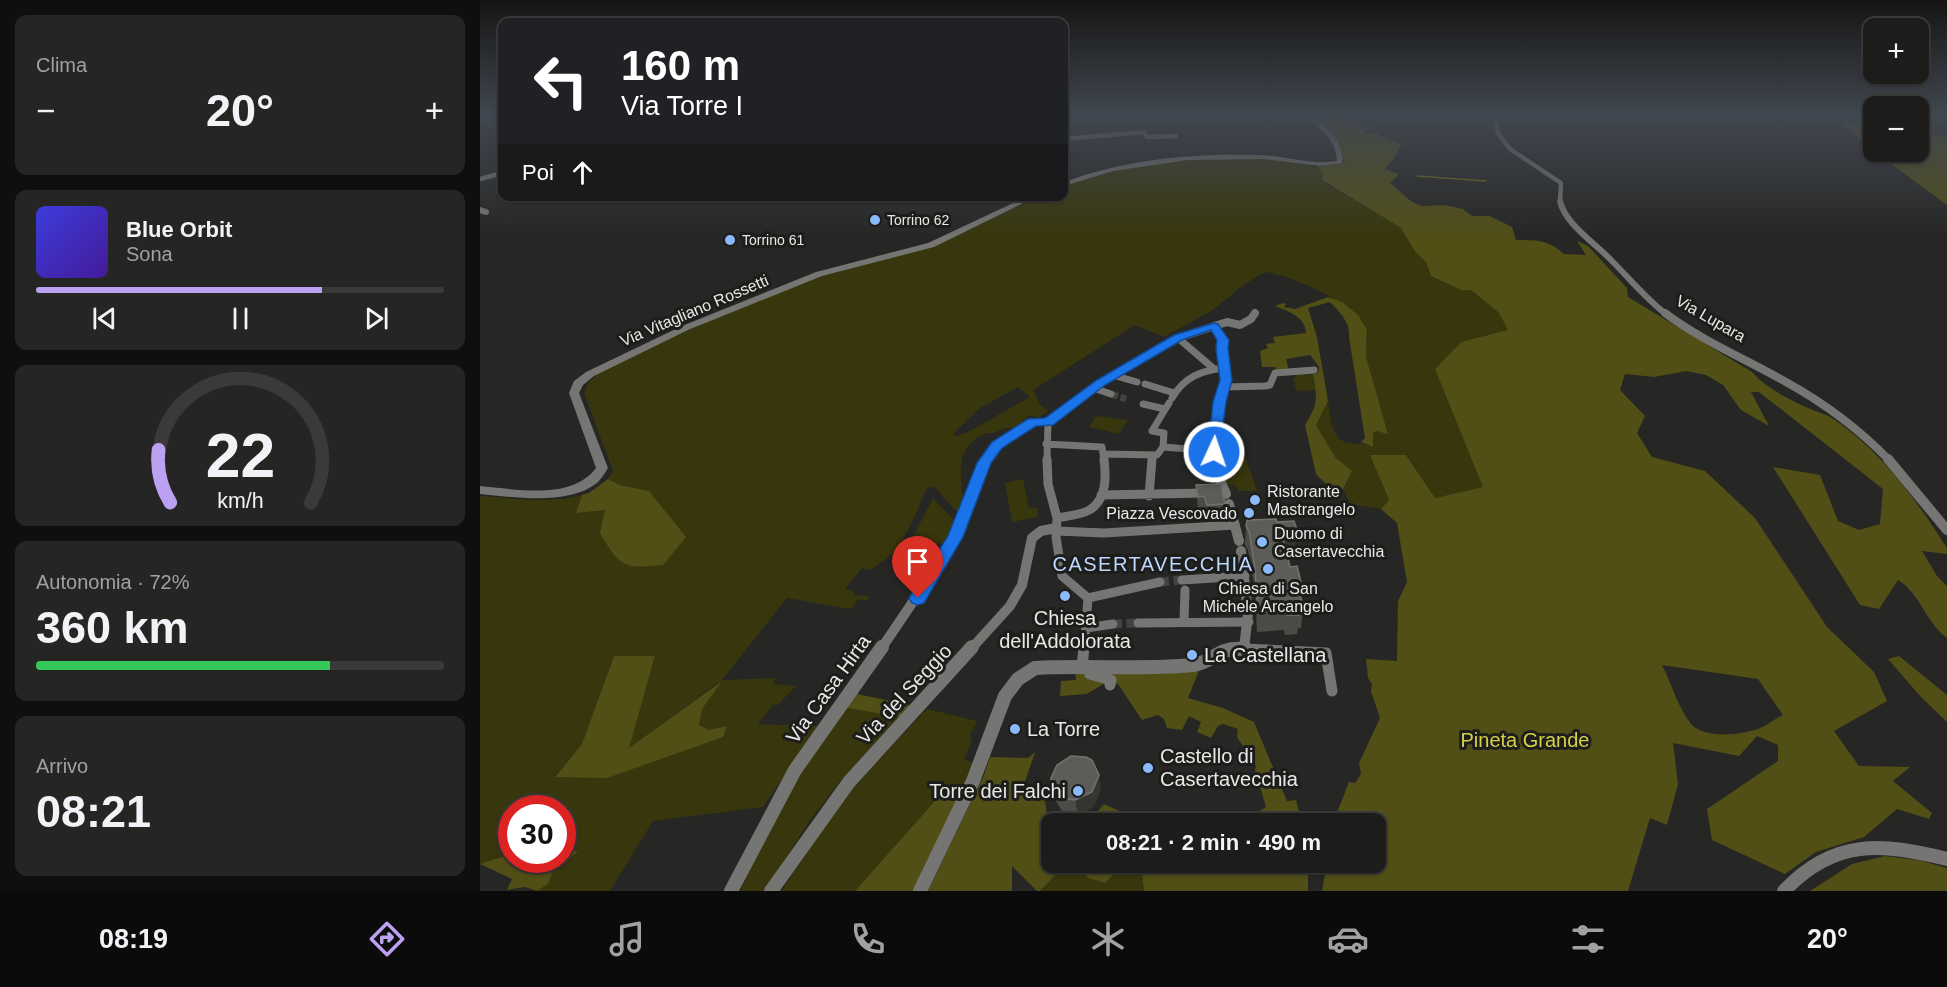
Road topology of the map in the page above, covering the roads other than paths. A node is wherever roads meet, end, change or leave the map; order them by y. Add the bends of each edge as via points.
1 (1340, 156) edge
2 (1521, 156) edge
3 (498, 174) edge
4 (480, 179) edge
5 (1068, 183) edge
6 (1024, 201) edge
7 (1255, 313) dead end
8 (1214, 326) junction
9 (1178, 338) junction
10 (1213, 368) junction
11 (1225, 368) junction
12 (1314, 370) dead end
13 (1116, 376) junction
14 (1224, 387) junction
15 (1093, 388) junction
16 (1111, 394) tunnel mouth
17 (1170, 401) junction
18 (1143, 404) dead end
19 (1048, 427) junction
20 (1046, 444) junction
21 (1163, 447) junction
22 (1214, 452) junction
23 (1103, 454) junction
24 (1152, 455) junction
25 (480, 490) edge
26 (1101, 495) junction
27 (1149, 496) junction
28 (1226, 496) junction
29 (1235, 525) junction
30 (1057, 526) junction
31 (1947, 530) edge
32 (1245, 576) junction
33 (1160, 582) tunnel mouth
34 (1088, 598) junction
35 (1184, 621) junction
36 (1249, 622) junction
37 (1138, 623) tunnel mouth
38 (1113, 624) tunnel mouth
39 (1086, 628) junction
40 (1244, 650) junction
41 (1086, 668) junction
42 (1110, 685) dead end
43 (1332, 691) dead end
44 (1947, 859) edge
45 (731, 891) edge
46 (771, 891) edge
47 (920, 891) edge
48 (1784, 891) edge

1 - 5 street via 1340,162 1314,165 1267,157 1215,156 1122,167
2 - 31 street, Via Lupara via 1534,168 1562,183 1563,207 1641,295 1672,319 1765,369 1842,418 1901,470
3 - 4 street
6 - 25 street, Via Vitagliano Rossetti via 931,245 796,282 612,362 578,383 574,393 602,468 593,481 558,492
7 - 8 street via 1240,326 1229,322
8 - 9 street
8 - 11 street via 1223,340
9 - 10 street
9 - 13 street
10 - 11 street
10 - 17 street via 1183,382
11 - 14 street
12 - 14 street via 1275,373 1270,385 1265,386
13 - 15 street
13 - 17 street via 1141,383
14 - 22 street
15 - 16 street
15 - 19 street
17 - 18 street
17 - 21 street via 1152,431 1164,433
19 - 20 street
19 - 45 street, Via Casa Hirta via 1033,422 989,453 945,555 902,623 861,674 788,781
20 - 23 street via 1099,446
20 - 30 street via 1048,484
21 - 22 street
21 - 24 street
22 - 28 street
23 - 24 street
23 - 26 street via 1107,482
24 - 27 street
26 - 27 street
26 - 30 street via 1090,510
27 - 28 street
28 - 29 street
29 - 30 street via 1104,533
29 - 32 street
30 - 34 street via 1062,576
30 - 46 street, Via del Seggio via 1033,535 1022,585 1010,606 849,782
32 - 35 street via 1184,583
32 - 36 street
33 - 34 street
34 - 39 street
35 - 36 street
35 - 37 street
36 - 40 street
38 - 39 street
39 - 41 street
40 - 41 street via 1223,649 1200,664
40 - 43 street via 1326,653
41 - 42 street via 1090,674 1112,680
41 - 47 street via 1035,668 1015,680 993,721 964,803
44 - 48 street via 1893,847 1854,849 1814,862

